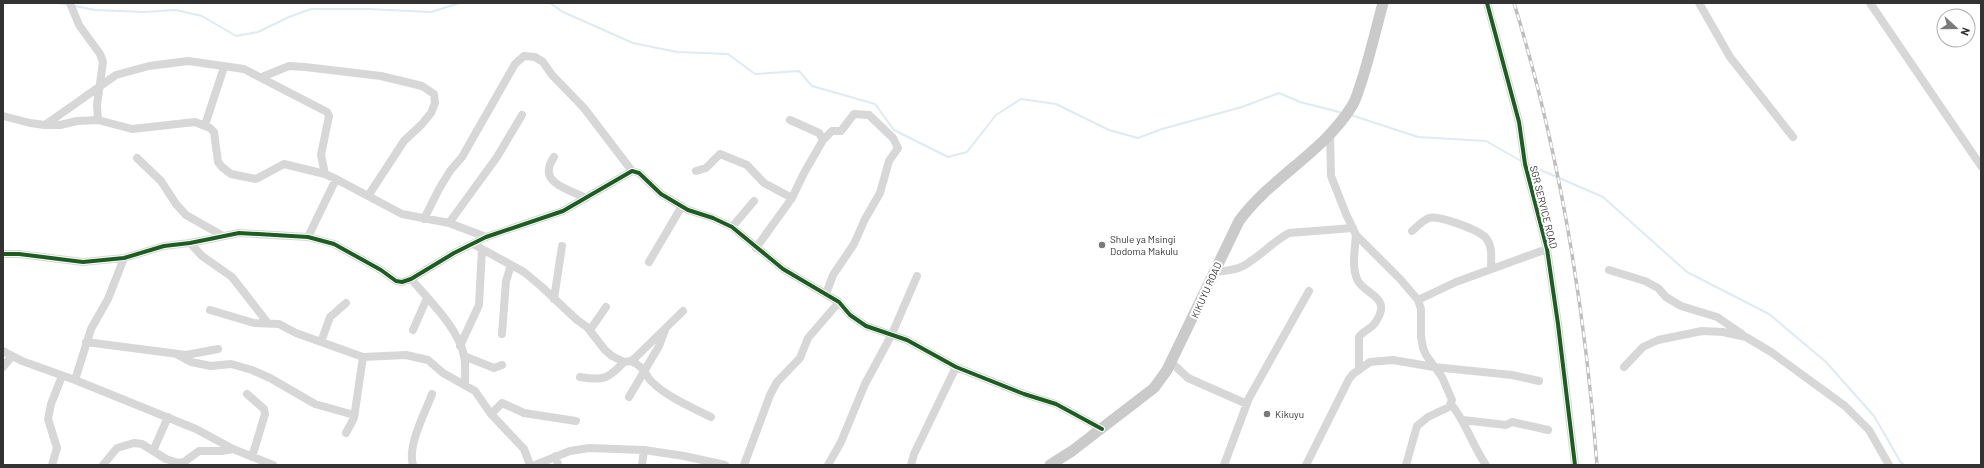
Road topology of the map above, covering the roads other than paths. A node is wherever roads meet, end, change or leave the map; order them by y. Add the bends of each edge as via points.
1 (70, 3) edge
2 (1383, 3) edge
3 (1487, 3) edge
4 (1699, 3) edge
5 (1870, 3) edge
6 (224, 67) junction
7 (262, 77) junction
8 (100, 85) junction
9 (522, 115) dead end
10 (3, 116) edge
11 (98, 120) junction
12 (790, 120) dead end
13 (45, 125) junction
14 (206, 125) junction
15 (1330, 133) junction
16 (1793, 137) dead end
17 (823, 140) junction
18 (554, 157) dead end
19 (138, 158) dead end
20 (1981, 166) edge
21 (632, 171) junction
22 (696, 171) dead end
23 (325, 174) junction
24 (336, 179) junction
25 (368, 196) junction
26 (586, 198) junction
27 (792, 198) junction
28 (754, 201) dead end
29 (682, 206) junction
30 (424, 219) junction
31 (450, 223) junction
32 (732, 227) junction
33 (1412, 231) dead end
34 (1355, 232) junction
35 (223, 236) junction
36 (308, 237) junction
37 (486, 237) junction
38 (190, 244) junction
39 (473, 244) junction
40 (562, 246) dead end
41 (756, 248) junction
42 (482, 249) junction
43 (1547, 249) junction
44 (3, 254) edge
45 (124, 258) junction
46 (649, 262) dead end
47 (511, 265) junction
48 (1491, 268) junction
49 (1609, 270) dead end
50 (1213, 272) junction
51 (917, 276) dead end
52 (411, 279) junction
53 (1309, 291) dead end
54 (826, 294) junction
55 (427, 298) junction
56 (554, 298) junction
57 (1418, 300) junction
58 (839, 302) junction
59 (346, 303) dead end
60 (606, 307) dead end
61 (210, 310) dead end
62 (683, 311) dead end
63 (267, 322) junction
64 (666, 328) junction
65 (413, 330) dead end
66 (590, 330) junction
67 (502, 334) dead end
68 (892, 334) junction
69 (1746, 337) junction
70 (86, 342) junction
71 (321, 342) junction
72 (460, 346) junction
73 (218, 350) dead end
74 (3, 351) edge
75 (176, 354) junction
76 (12, 356) junction
77 (464, 356) junction
78 (363, 357) junction
79 (627, 362) junction
80 (1171, 362) junction
81 (502, 365) dead end
82 (3, 367) edge
83 (956, 367) junction
84 (1434, 367) junction
85 (1624, 367) dead end
86 (645, 370) junction
87 (1359, 370) junction
88 (62, 376) junction
89 (580, 377) dead end
90 (75, 380) junction
91 (1539, 381) dead end
92 (465, 384) junction
93 (247, 394) dead end
94 (432, 394) dead end
95 (629, 397) dead end
96 (1247, 404) junction
97 (1451, 404) junction
98 (491, 414) junction
99 (354, 416) junction
100 (168, 417) junction
101 (711, 417) dead end
102 (1463, 420) junction
103 (576, 421) dead end
104 (1102, 429) junction
105 (1548, 430) dead end
106 (346, 433) dead end
107 (233, 449) junction
108 (644, 450) junction
109 (153, 451) junction
110 (556, 456) junction
111 (252, 457) junction
112 (52, 465) edge
113 (103, 465) edge
114 (273, 465) edge
115 (412, 465) edge
116 (530, 465) edge
117 (535, 465) edge
118 (558, 465) edge
119 (642, 465) edge
120 (725, 465) edge
121 (744, 465) edge
122 (828, 465) edge
123 (911, 465) edge
124 (1050, 465) edge
125 (1224, 465) edge
126 (1306, 465) edge
127 (1406, 465) edge
128 (1486, 465) edge
129 (1575, 465) edge
130 (1888, 465) edge

1 - 8 street via 79,25 103,62
2 - 15 main road, KIKUYU ROAD via 1366,68 1353,105
3 - 43 street, SGR SERVICE ROAD via 1519,122 1525,164
4 - 16 street via 1730,57
5 - 20 street
6 - 7 street via 244,69
6 - 8 street via 188,61 149,66 116,75
6 - 14 street
7 - 23 street via 328,114 321,155
7 - 25 street via 289,66 305,67 381,76 422,86 434,94 435,103 431,113 404,141
8 - 11 street via 96,105
8 - 13 street
9 - 31 street via 497,157
10 - 13 street
11 - 13 street
11 - 14 street via 132,129 195,122
12 - 17 street via 819,133
14 - 23 street via 214,132 218,162 231,174 256,179 284,164
15 - 34 street via 1331,176
15 - 50 main road, KIKUYU ROAD via 1311,154 1250,205
17 - 27 street
17 - 54 street via 832,131 841,131 854,114 869,115 893,138 898,148 889,161 880,193 854,244 833,275
18 - 26 street via 549,169 550,176 556,184
19 - 35 street via 161,181 186,215
21 - 26 street
21 - 29 street via 639,173 660,194
21 - 30 street via 584,108 543,62 535,57 524,56 515,64 462,157 446,177
22 - 27 street via 706,168 720,154 747,165 764,183
23 - 24 street
24 - 25 street
24 - 36 street
25 - 30 street via 391,210
26 - 37 street via 563,211
27 - 41 street
28 - 32 street
29 - 32 street
29 - 46 street
30 - 31 street
31 - 37 street
32 - 41 street
33 - 48 street via 1428,218 1436,218 1478,232 1486,238 1490,246
34 - 50 street via 1288,233 1244,266
34 - 57 street
34 - 87 street via 1354,262 1358,282 1376,296 1380,306 1380,313 1374,325 1359,337
35 - 36 street via 239,233
35 - 38 street
36 - 52 street via 334,244 396,281
37 - 39 street
38 - 45 street via 164,246
38 - 63 street via 202,256 232,277
39 - 42 street
39 - 52 street
40 - 56 street
41 - 54 street via 783,269
42 - 47 street
42 - 72 street via 480,304
43 - 48 street
43 - 129 street, SGR SERVICE ROAD
44 - 45 street via 84,262
45 - 70 street via 108,299
47 - 56 street via 532,278
47 - 67 street via 506,281
48 - 57 street
49 - 69 street via 1645,281 1658,288 1666,298 1681,306 1717,317
50 - 80 main road, KIKUYU ROAD
51 - 68 street
52 - 55 street
53 - 96 street
54 - 58 street
55 - 65 street
55 - 72 street via 446,321
56 - 66 street
57 - 84 street via 1422,318 1422,343
58 - 68 street via 850,315 866,326
58 - 121 street via 808,338 800,358 777,382
59 - 71 street via 330,317
60 - 66 street
61 - 63 street via 254,323
62 - 64 street
63 - 71 street via 279,324
64 - 79 street
64 - 86 street
66 - 79 street via 605,350 617,360
68 - 83 street
68 - 122 street via 865,384 841,442
69 - 85 street via 1702,331 1658,340 1643,347
69 - 130 street via 1845,406 1869,430
70 - 75 street
70 - 90 street
71 - 78 street
72 - 77 street
73 - 75 street
74 - 76 street
75 - 99 street via 191,362 211,366 231,364 252,370 315,404
76 - 82 street
76 - 88 street
77 - 81 street via 494,368
77 - 92 street
78 - 92 street via 406,355 428,360 444,373
78 - 99 street
79 - 86 street
79 - 89 street via 606,377 597,380
80 - 96 street via 1188,378
80 - 104 main road, KIKUYU ROAD via 1154,388
83 - 104 street via 1056,404
83 - 123 street
84 - 87 street via 1378,360
84 - 91 street via 1512,375
84 - 97 street via 1449,392
86 - 95 street
86 - 101 street via 652,382 688,406
87 - 126 street via 1349,379
88 - 90 street
88 - 112 street via 48,419 57,448
90 - 100 street
92 - 98 street via 476,391
93 - 111 street via 264,409 265,414
94 - 115 street via 413,442 410,457
96 - 125 street
97 - 102 street
97 - 127 street via 1421,421
98 - 103 street via 502,403 524,413
98 - 116 street via 524,449
99 - 106 street
100 - 107 street
100 - 109 street
102 - 105 street via 1506,425 1512,422
102 - 128 street
104 - 124 main road, KIKUYU ROAD
107 - 109 street via 200,451 179,463
107 - 111 street
108 - 110 street via 588,448
108 - 119 street
108 - 120 street
109 - 113 street via 142,444 126,445 117,448
110 - 117 street
110 - 118 street
111 - 114 street

